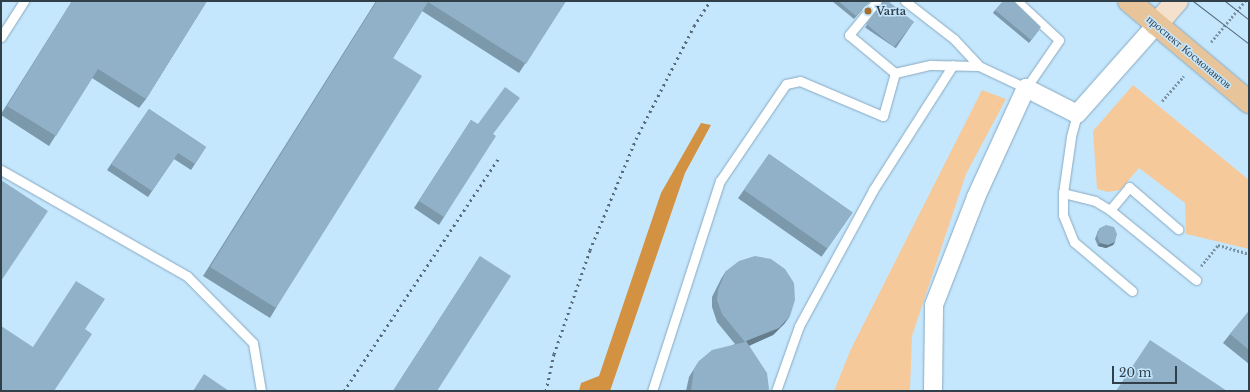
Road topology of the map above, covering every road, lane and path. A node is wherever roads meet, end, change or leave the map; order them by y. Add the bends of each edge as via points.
1 (24, 1) edge
2 (877, 1) edge
3 (905, 1) edge
4 (1017, 1) edge
5 (1129, 1) edge
6 (1177, 1) edge
7 (1156, 25) junction
8 (1, 38) edge
9 (953, 65) junction
10 (979, 66) junction
11 (895, 73) junction
12 (1026, 88) junction
13 (1249, 102) edge
14 (1077, 114) junction
15 (1, 170) edge
16 (1063, 193) junction
17 (1110, 210) junction
18 (1178, 229) dead end
19 (1249, 254) edge
20 (1194, 278) joint
21 (1132, 291) dead end
22 (261, 391) edge
23 (652, 391) edge
24 (776, 391) edge
25 (933, 391) edge

1 - 8 lane
2 - 11 lane via 849,35
3 - 10 lane via 954,39
4 - 12 lane via 1059,40
5 - 7 main road, проспект Космонавтов
6 - 7 main road
7 - 13 main road, проспект Космонавтов
7 - 14 street
9 - 10 lane
9 - 11 lane via 931,65
9 - 24 lane via 869,197 799,326
10 - 12 lane
11 - 23 lane via 883,116 800,82 786,84 720,181
12 - 14 street
12 - 25 street via 976,197 934,305
14 - 16 lane
15 - 22 lane via 187,276 253,343
16 - 17 lane via 1095,201
16 - 21 lane via 1063,215 1074,242
17 - 18 lane via 1129,187
17 - 20 lane
19 - 20 path via 1218,245

